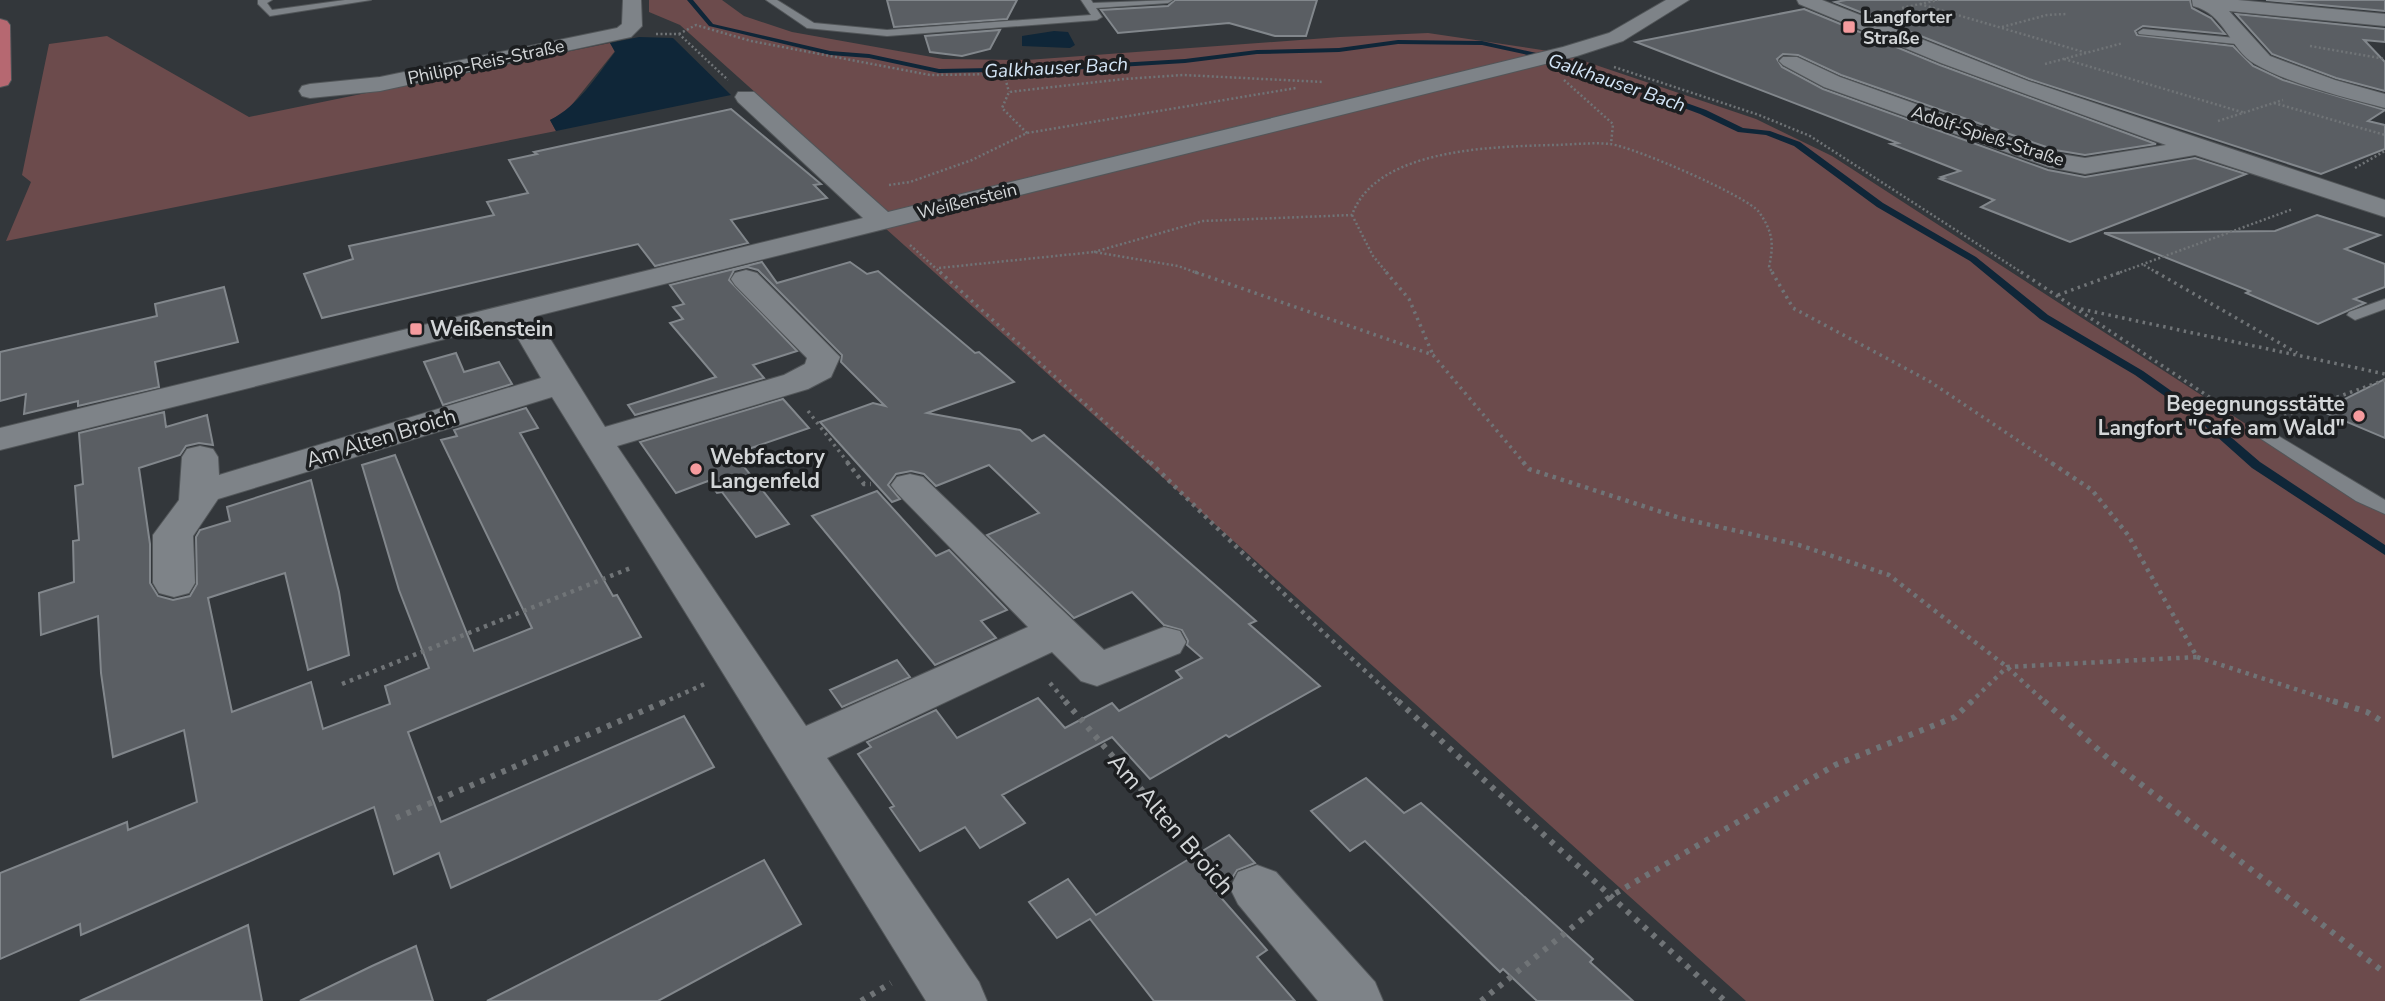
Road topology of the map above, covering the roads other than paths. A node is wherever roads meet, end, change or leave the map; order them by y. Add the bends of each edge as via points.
1 (267, 0) edge
2 (366, 0) edge
3 (632, 0) edge
4 (771, 0) edge
5 (1168, 0) edge
6 (1681, 0) edge
7 (1806, 0) edge
8 (2183, 0) edge
9 (2213, 2) edge
10 (1088, 3) edge
11 (2385, 20) edge
12 (0, 25) edge
13 (2143, 32) dead end
14 (2246, 42) junction
15 (1790, 61) dead end
16 (0, 80) edge
17 (310, 91) dead end
18 (746, 97) road end
19 (2385, 101) edge
20 (2194, 149) junction
21 (2385, 209) edge
22 (883, 222) junction
23 (746, 279) dead end
24 (2385, 304) edge
25 (517, 311) junction
26 (2355, 315) dead end
27 (561, 383) junction
28 (2255, 427) road end
29 (0, 439) edge
30 (596, 442) junction
31 (910, 485) road end
32 (2385, 508) edge
33 (174, 583) dead end
34 (1039, 639) junction
35 (1164, 642) dead end
36 (795, 752) junction
37 (1257, 888) road end
38 (958, 1001) edge
39 (1354, 1001) edge

1 - 2 lane via 261,2 270,13
3 - 17 street, Philipp-Reis-Straße via 632,26 624,33 380,84
4 - 10 lane via 811,26 887,33 1097,17
5 - 10 lane
6 - 22 street, Weißenstein via 1616,37 1570,52
7 - 20 street via 2030,91
8 - 9 street
9 - 11 street
9 - 14 street
12 - 16 main road
13 - 14 lane
14 - 19 street via 2276,67
15 - 20 street, Adolf-Spieß-Straße via 1832,82 2048,159 2084,166
18 - 22 street
20 - 21 street
22 - 25 street, Weißenstein
23 - 30 street via 824,358 820,370 796,382
24 - 26 lane
25 - 27 street
25 - 29 street, Weißenstein
27 - 30 street
27 - 33 street, Am Alten Broich via 201,475 199,504 173,535
28 - 32 lane
30 - 36 street
31 - 34 street
34 - 35 street via 1097,670
34 - 36 street
36 - 38 street
37 - 39 street, Am Alten Broich

